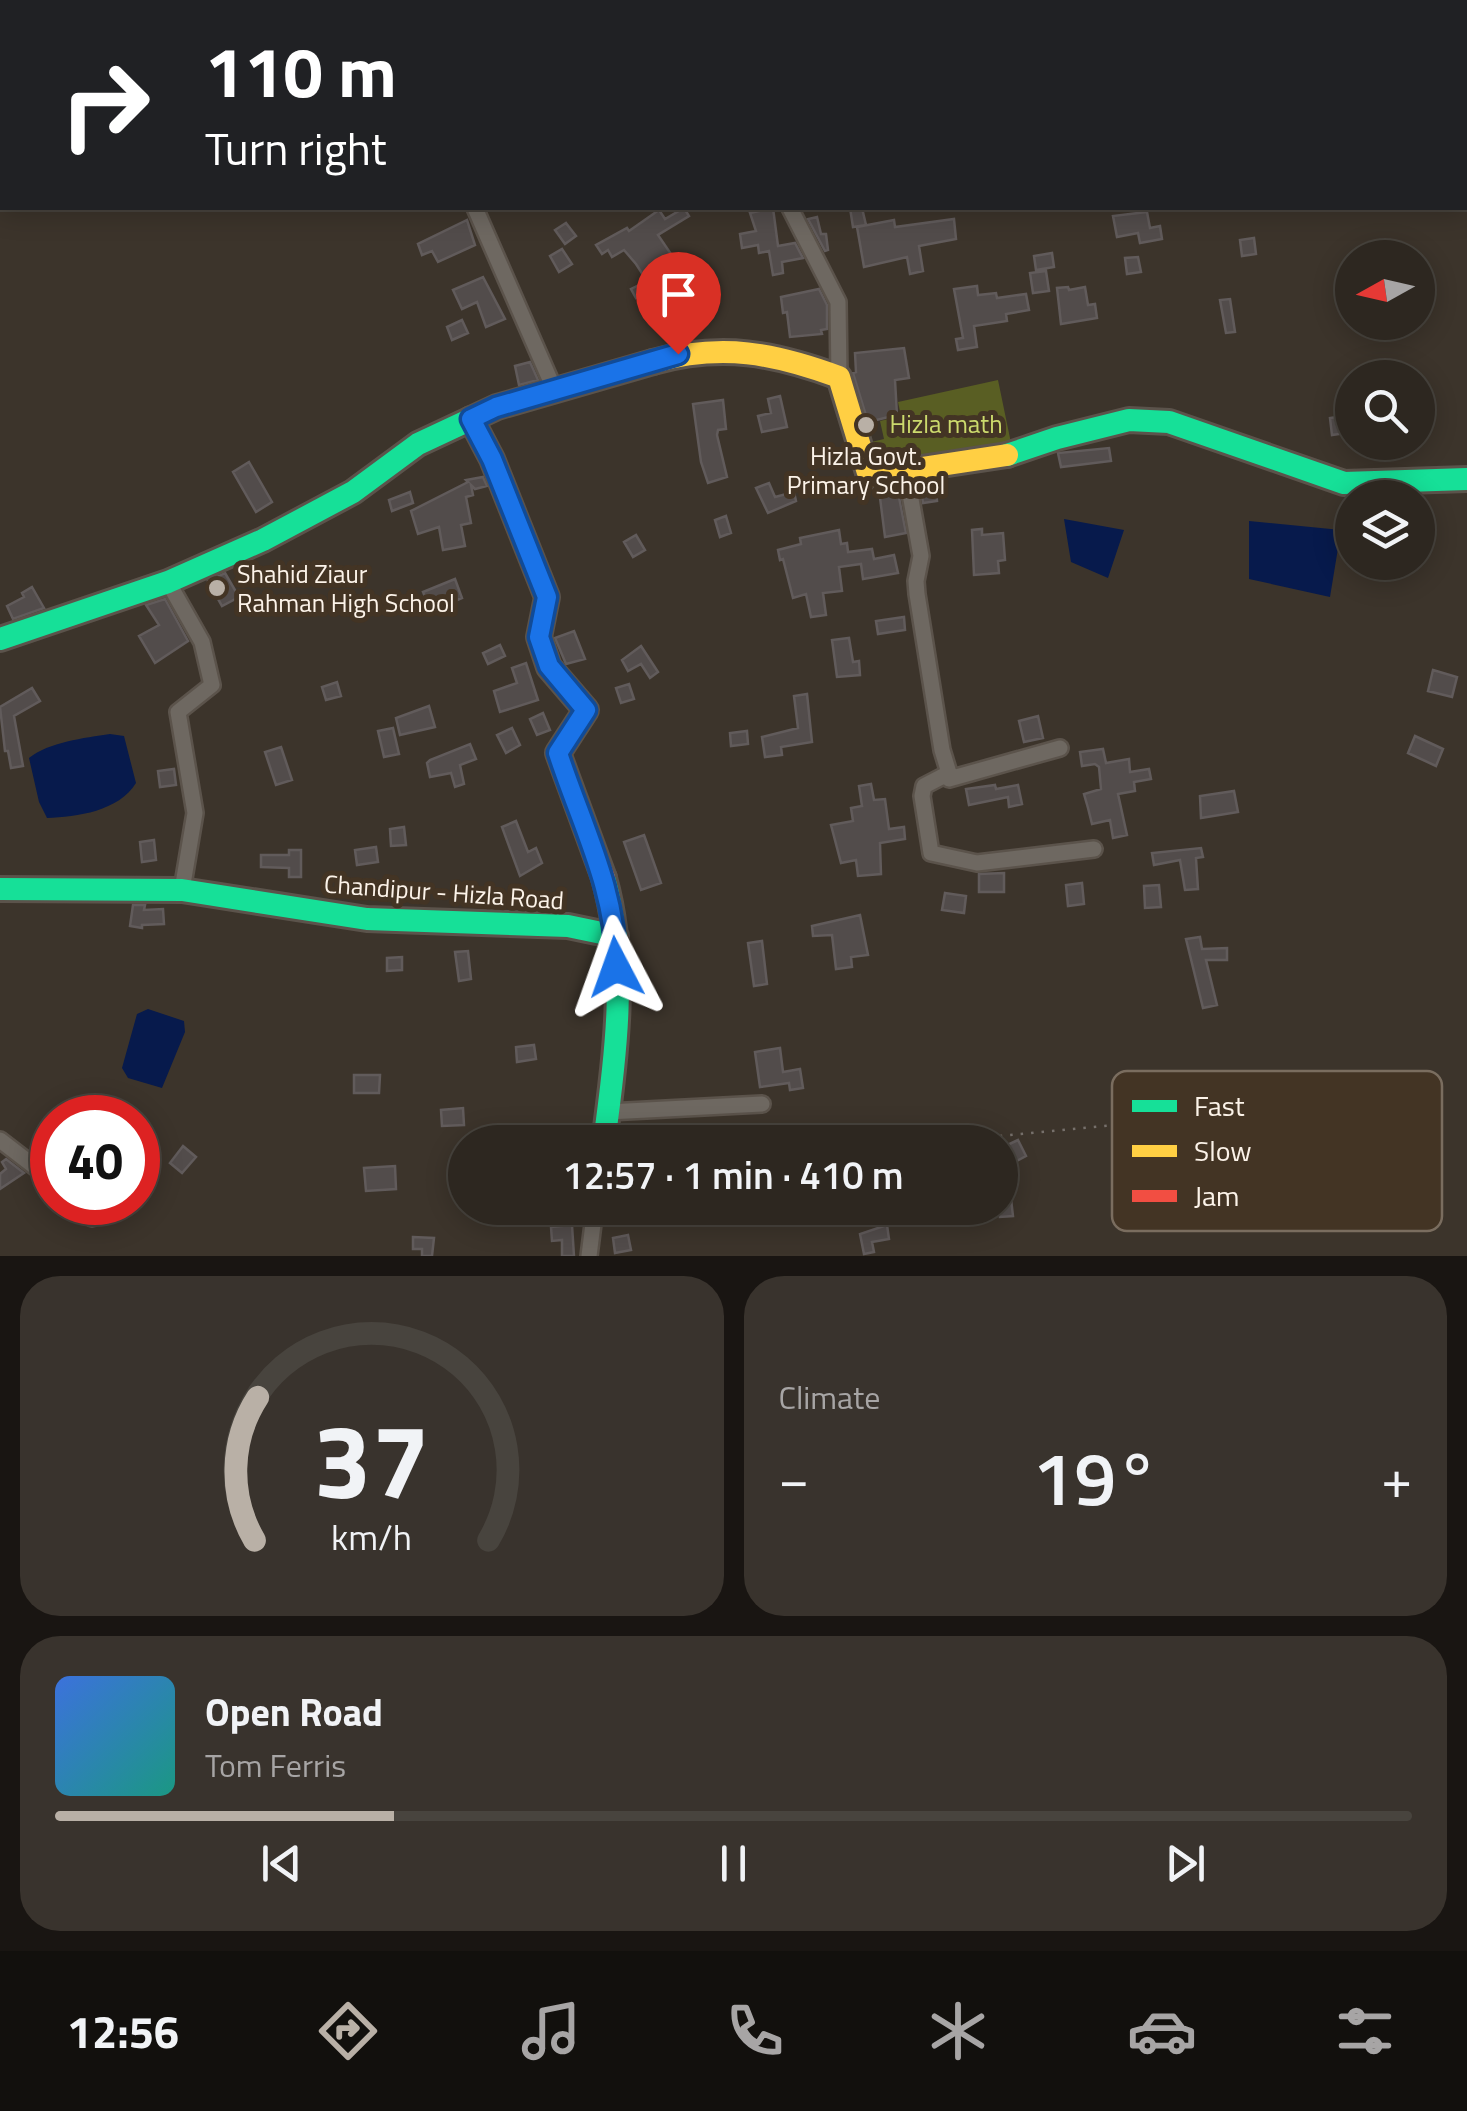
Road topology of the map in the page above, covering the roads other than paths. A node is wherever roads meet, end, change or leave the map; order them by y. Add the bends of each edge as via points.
1 (476, 210) edge
2 (791, 210) edge
3 (840, 377) junction
4 (555, 391) junction
5 (471, 419) junction
6 (906, 471) junction
7 (1467, 479) edge
8 (168, 582) junction
9 (0, 639) edge
10 (1060, 748) dead end
11 (949, 773) junction
12 (1094, 849) dead end
13 (0, 889) edge
14 (182, 890) junction
15 (616, 936) junction
16 (762, 1104) dead end
17 (608, 1112) junction
18 (606, 1125) edge
19 (0, 1140) edge
20 (30, 1163) edge
21 (593, 1225) edge
22 (589, 1256) edge

1 - 4 street
2 - 3 street via 838,302
3 - 4 street via 787,358 678,354
3 - 6 street via 869,476
4 - 5 street
5 - 8 street via 418,444 353,492
5 - 15 street via 547,597 539,637 549,666 586,710 558,753 606,882
6 - 7 street via 1004,456 1129,420 1169,422 1344,483
6 - 11 street via 922,556 917,594
8 - 9 street
8 - 14 street via 202,642 212,685 178,712 195,813
10 - 11 street via 969,776 949,780
11 - 12 street via 924,786 932,853 977,863
13 - 14 street, Chandipur - Hizla Road
14 - 15 street, Chandipur - Hizla Road via 366,919 568,926
15 - 17 street via 616,1059
16 - 17 street
17 - 18 street
19 - 20 street
21 - 22 street

